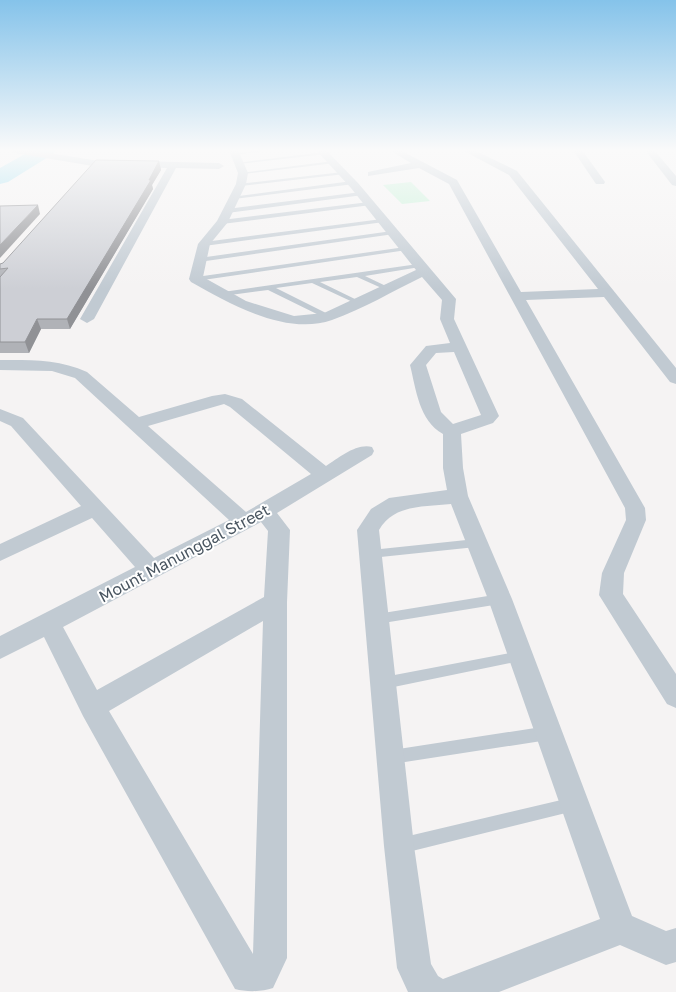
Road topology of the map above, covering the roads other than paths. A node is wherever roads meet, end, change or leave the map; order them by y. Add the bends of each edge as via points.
1 (156, 196) edge
2 (240, 196) edge
3 (363, 196) edge
4 (461, 196) edge
5 (532, 196) edge
6 (234, 197) joint
7 (365, 199) junction
8 (224, 216) junction
9 (382, 221) junction
10 (392, 233) junction
11 (204, 244) junction
12 (405, 249) junction
13 (199, 260) junction
14 (420, 269) junction
15 (357, 274) junction
16 (196, 278) junction
17 (314, 281) junction
18 (268, 287) junction
19 (386, 288) junction
20 (610, 293) junction
21 (223, 294) junction
22 (517, 296) junction
23 (358, 302) junction
24 (327, 318) junction
25 (87, 319) dead end
26 (461, 347) junction
27 (0, 365) edge
28 (676, 379) edge
29 (0, 414) edge
30 (135, 424) junction
31 (452, 431) junction
32 (365, 451) dead end
33 (326, 476) junction
34 (458, 496) junction
35 (94, 508) junction
36 (254, 516) junction
37 (476, 543) junction
38 (0, 552) edge
39 (371, 554) junction
40 (151, 570) junction
41 (500, 599) junction
42 (274, 602) junction
43 (377, 619) junction
44 (49, 624) junction
45 (0, 648) edge
46 (520, 656) junction
47 (384, 683) junction
48 (676, 696) edge
49 (92, 706) junction
50 (549, 733) junction
51 (390, 757) junction
52 (575, 804) junction
53 (399, 846) junction
54 (620, 928) junction
55 (676, 945) edge
56 (431, 992) edge
57 (454, 992) edge

1 - 25 street
2 - 6 lane
3 - 7 street
4 - 22 street
5 - 20 street
6 - 8 street
7 - 8 lane
7 - 8 lane
7 - 9 street
8 - 11 street
9 - 10 street
9 - 11 lane
10 - 12 street
10 - 13 lane
11 - 13 street
12 - 14 street
12 - 16 lane
13 - 16 street
14 - 15 lane
14 - 19 street
14 - 26 street via 449,299 447,319
15 - 17 lane
15 - 19 lane
16 - 21 street
17 - 18 lane
17 - 23 lane
18 - 21 lane
18 - 24 lane
19 - 23 street
20 - 22 street
20 - 28 street
21 - 24 street via 241,304 293,320
22 - 48 street via 635,508 636,520 613,573 611,595
23 - 24 street
26 - 31 street via 490,416
26 - 31 street via 431,349 418,365 429,403 440,425
27 - 30 street via 71,370 81,375
29 - 35 street via 17,422
30 - 33 street via 212,400 225,399 236,403
30 - 36 street
31 - 34 street
32 - 33 street, Mount Manunggal Street
33 - 36 street, Mount Manunggal Street
34 - 37 street
34 - 39 street via 396,503 378,514 368,530
35 - 38 street
35 - 40 street
36 - 40 street, Mount Manunggal Street
36 - 42 street via 279,530
37 - 39 lane
37 - 41 street
39 - 43 street
40 - 44 street, Mount Manunggal Street
41 - 43 lane
41 - 46 street
42 - 49 street
42 - 49 street via 270,958 261,976 247,977
43 - 47 street
44 - 45 street, Mount Manunggal Street
44 - 49 street
46 - 47 lane
46 - 50 street
47 - 51 street
50 - 51 lane
50 - 52 street
51 - 53 street
52 - 53 lane
52 - 54 street
53 - 56 street via 414,968 425,989
54 - 55 street via 666,948
54 - 57 street

